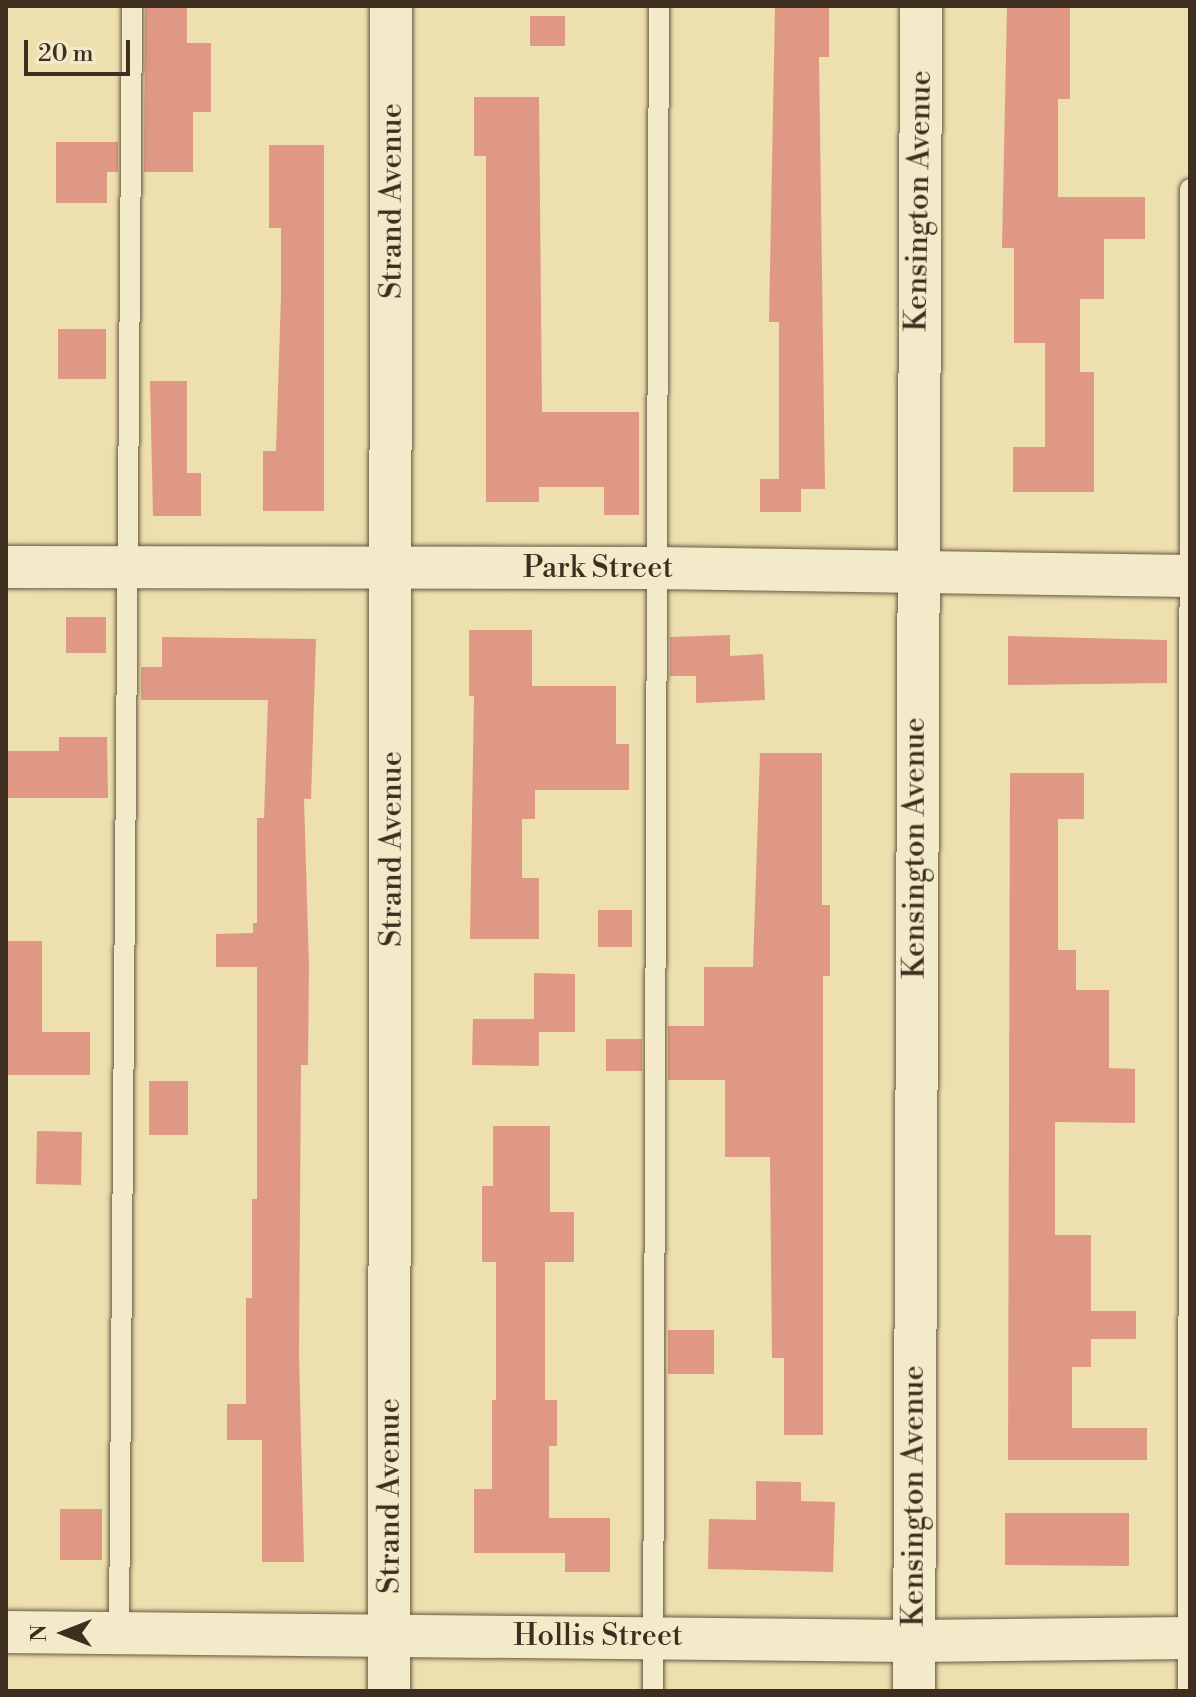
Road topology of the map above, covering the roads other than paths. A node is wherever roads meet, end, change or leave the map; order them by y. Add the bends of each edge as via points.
1 (132, 6) edge
2 (391, 6) edge
3 (659, 6) edge
4 (921, 6) edge
5 (1190, 189) edge
6 (126, 565) junction
7 (6, 567) edge
8 (657, 568) junction
9 (393, 569) junction
10 (916, 572) junction
11 (1188, 576) edge
12 (6, 1632) edge
13 (119, 1632) junction
14 (389, 1635) junction
15 (653, 1636) junction
16 (1189, 1638) edge
17 (914, 1641) junction
18 (389, 1691) edge
19 (653, 1691) edge
20 (914, 1691) edge
21 (1188, 1691) edge

1 - 6 lane
2 - 9 street, Strand Avenue
3 - 8 lane
4 - 10 street, Kensington Avenue
5 - 11 lane
6 - 7 street, Park Street
6 - 9 street, Park Street
6 - 13 lane
8 - 9 street, Park Street
8 - 10 street, Park Street
8 - 15 lane
9 - 14 street, Strand Avenue
10 - 11 street, Park Street
10 - 17 street, Kensington Avenue
11 - 16 lane
12 - 13 street, Hollis Street
13 - 14 street, Hollis Street
14 - 15 street, Hollis Street
14 - 18 street, Strand Avenue
15 - 17 street, Hollis Street
15 - 19 lane
16 - 17 street, Hollis Street
16 - 21 lane
17 - 20 street, Kensington Avenue

